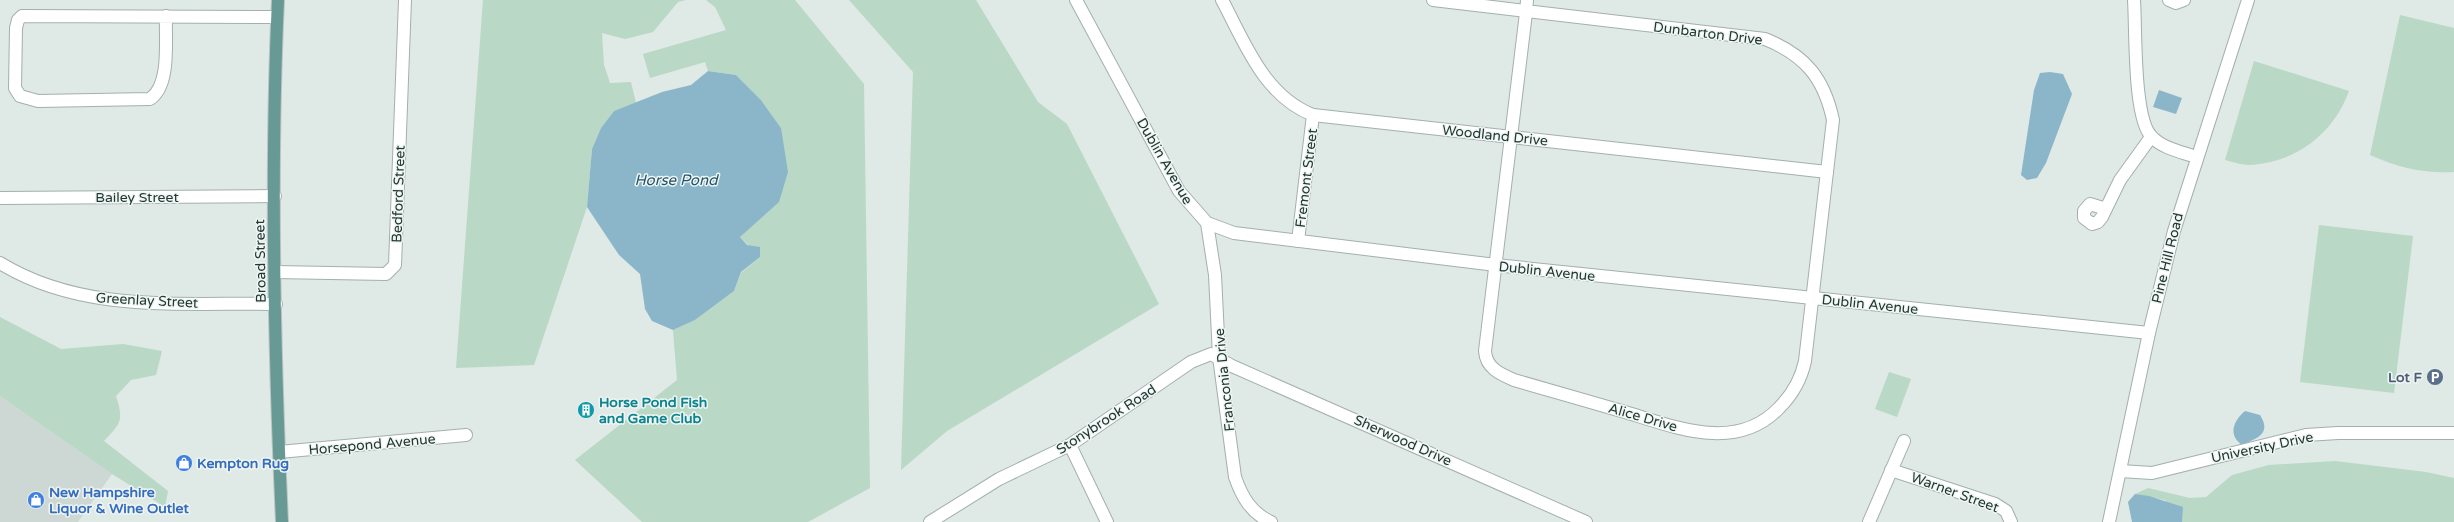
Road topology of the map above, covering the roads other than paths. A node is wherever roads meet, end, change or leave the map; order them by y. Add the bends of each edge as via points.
1 (278, 0) edge
2 (406, 0) edge
3 (1076, 0) edge
4 (1222, 0) edge
5 (1433, 0) edge
6 (1527, 0) edge
7 (2134, 0) edge
8 (2170, 0) edge
9 (2184, 0) edge
10 (2248, 0) edge
11 (1526, 13) junction
12 (166, 16) junction
13 (277, 17) junction
14 (1313, 115) junction
15 (1512, 137) junction
16 (2151, 137) junction
17 (2196, 157) junction
18 (1827, 172) junction
19 (275, 196) junction
20 (0, 198) edge
21 (2106, 209) dead end
22 (1207, 223) junction
23 (1298, 241) junction
24 (0, 263) edge
25 (1496, 265) junction
26 (275, 272) junction
27 (1812, 298) junction
28 (276, 304) junction
29 (2149, 333) junction
30 (1219, 357) junction
31 (2454, 433) edge
32 (466, 435) dead end
33 (1904, 441) dead end
34 (1070, 445) junction
35 (279, 452) junction
36 (1892, 470) junction
37 (2120, 471) junction
38 (282, 522) edge
39 (930, 522) edge
40 (1107, 522) edge
41 (1271, 522) edge
42 (1586, 522) edge
43 (1869, 522) edge
44 (2011, 522) edge
45 (2109, 522) edge

1 - 13 main road, Broad Street
2 - 26 street, Bedford Street via 395,265 386,274
3 - 22 street, Dublin Avenue via 1179,191
4 - 14 street, Woodland Drive via 1261,73 1274,89 1300,110
5 - 11 street, Dunbarton Drive
6 - 11 street, Alice Drive
7 - 16 street via 2140,112
8 - 9 street via 2176,3
10 - 17 street, Pine Hill Road
11 - 15 street, Alice Drive
11 - 18 street, Dunbarton Drive via 1765,39 1785,47 1801,59 1817,77 1828,99 1833,120
12 - 12 street via 22,16 16,28 15,88 20,96 38,101 150,99 157,94 164,80
12 - 13 street
13 - 19 main road, Broad Street
14 - 15 street, Woodland Drive
14 - 23 street, Fremont Street
15 - 18 street, Woodland Drive
15 - 25 street, Alice Drive
16 - 17 street
16 - 21 street via 2120,180
17 - 29 street, Pine Hill Road via 2174,231
18 - 27 street, Dunbarton Drive
19 - 20 street, Bailey Street
19 - 26 main road, Broad Street
22 - 23 street, Dublin Avenue via 1234,233
22 - 30 street, Franconia Drive via 1215,275
23 - 25 street, Dublin Avenue
24 - 28 street, Greenlay Street via 32,281 93,298 158,303
25 - 27 street, Dublin Avenue
25 - 27 street, Alice Drive via 1485,351 1490,365 1496,371 1514,380 1680,428 1706,433 1732,433 1752,428 1770,417 1788,398 1801,377 1805,361
26 - 28 main road, Broad Street
27 - 29 street, Dublin Avenue
28 - 35 main road, Broad Street
29 - 37 street, Pine Hill Road
30 - 34 street, Stonybrook Road via 1211,354 1191,362
30 - 41 street, Franconia Drive via 1235,477 1240,493 1250,508
30 - 42 street, Sherwood Drive via 1232,366
31 - 37 street, University Drive via 2306,435 2152,472
32 - 35 street, Horsepond Avenue
33 - 36 street
34 - 39 street, Stonybrook Road via 999,479
34 - 40 street
35 - 38 main road, Broad Street
36 - 43 street
36 - 44 street, Warner Street via 1995,504 2006,511
37 - 45 street, Pine Hill Road

